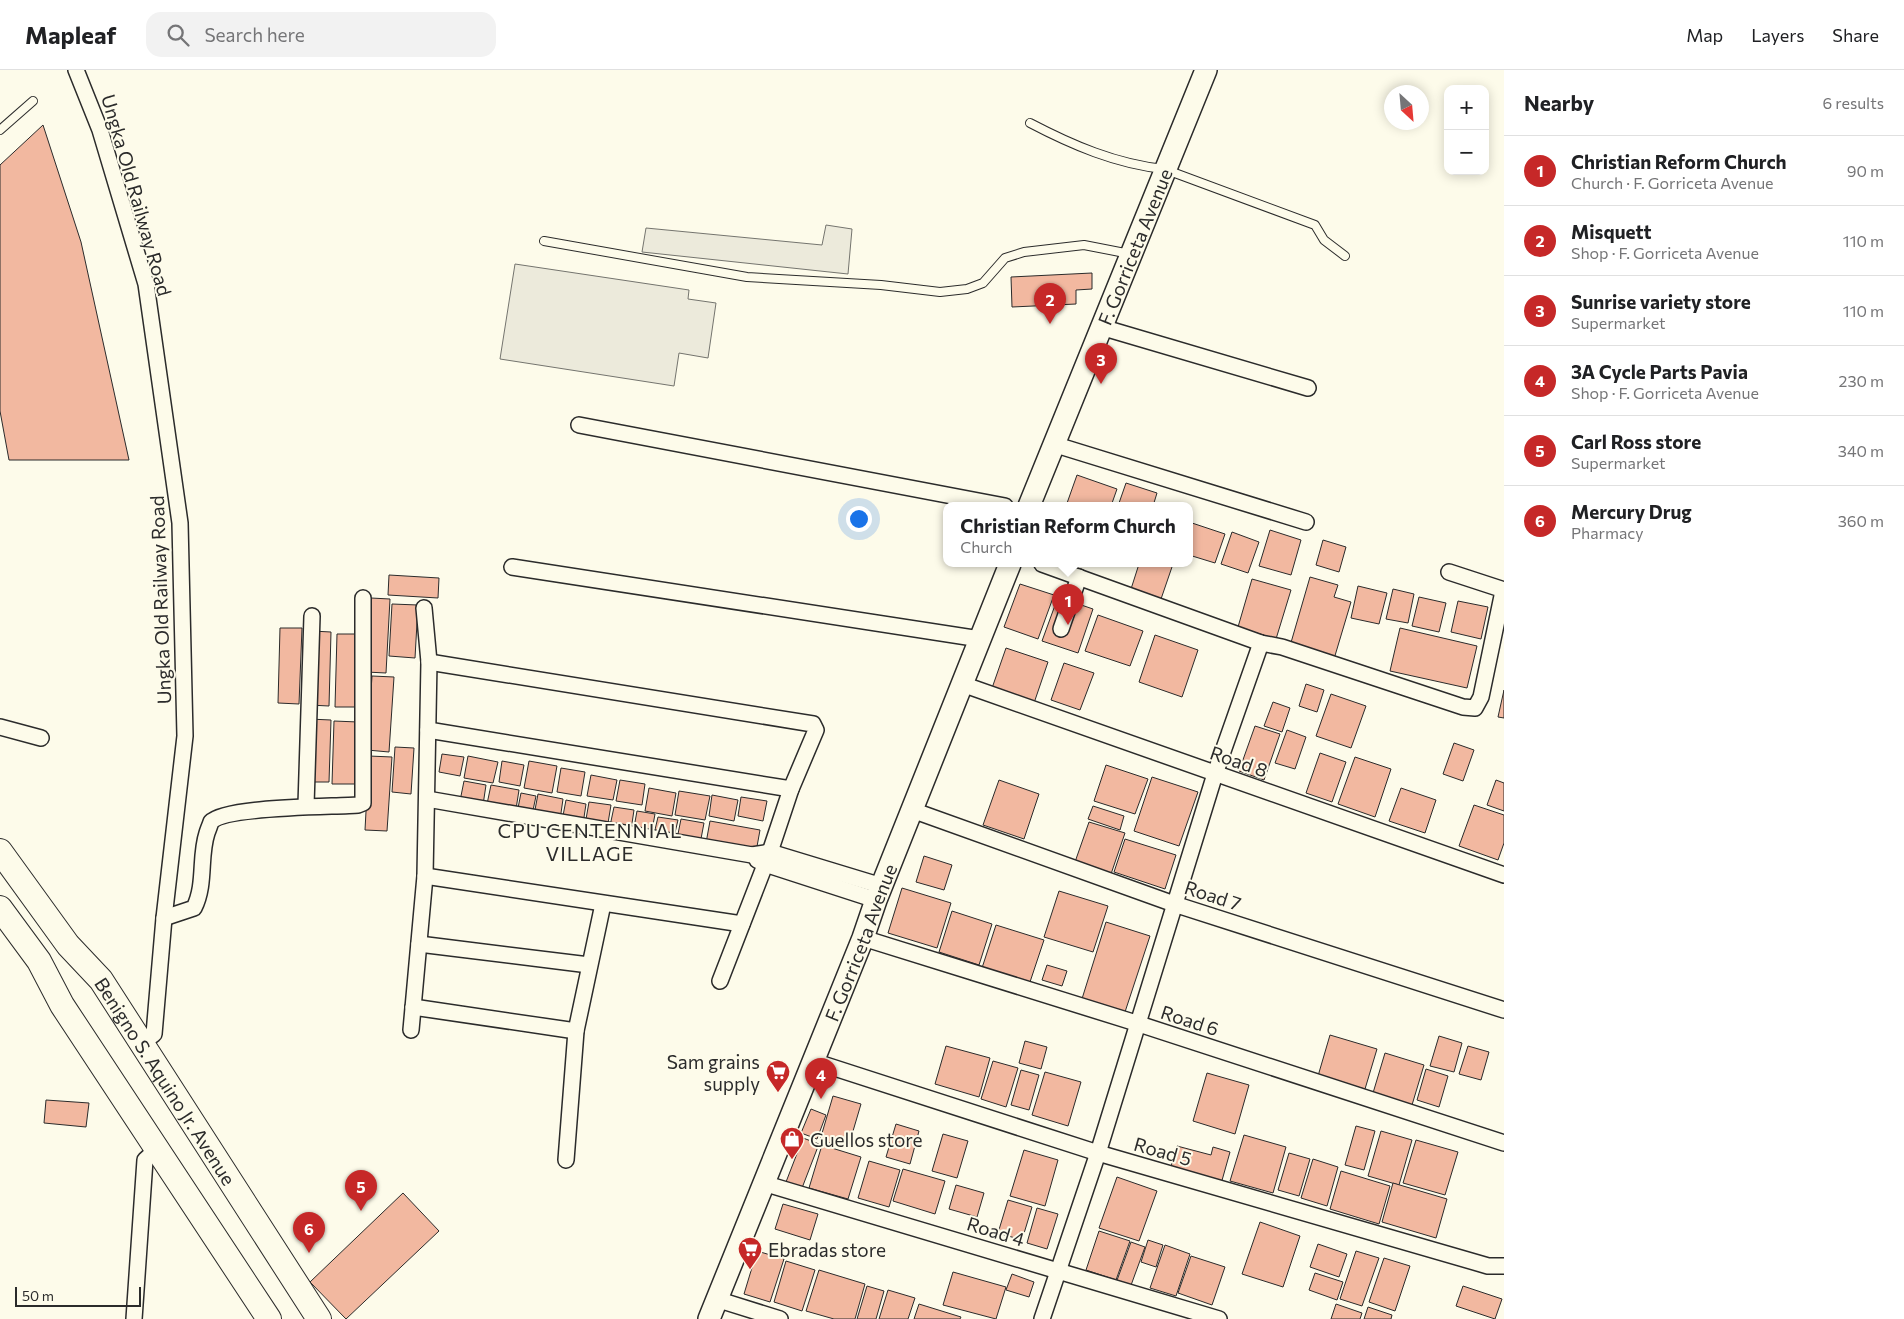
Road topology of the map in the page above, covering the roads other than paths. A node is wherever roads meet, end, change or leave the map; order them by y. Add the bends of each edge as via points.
1 (76, 70) edge
2 (1206, 70) edge
3 (33, 100) dead end
4 (1030, 123) dead end
5 (0, 130) edge
6 (1164, 169) junction
7 (544, 241) dead end
8 (1132, 254) junction
9 (1344, 256) dead end
10 (1101, 327) junction
11 (1308, 388) dead end
12 (579, 425) dead end
13 (1053, 444) junction
14 (985, 502) edge
15 (1031, 502) edge
16 (1306, 522) dead end
17 (512, 567) dead end
18 (1009, 567) edge
19 (1051, 567) edge
20 (1449, 572) dead end
21 (1079, 577) junction
22 (363, 598) dead end
23 (424, 608) dead end
24 (312, 616) dead end
25 (1062, 629) dead end
26 (980, 639) junction
27 (1261, 643) junction
28 (429, 662) junction
29 (962, 684) junction
30 (0, 727) edge
31 (428, 730) junction
32 (41, 738) dead end
33 (1215, 774) junction
34 (791, 789) junction
35 (427, 799) junction
36 (306, 805) junction
37 (912, 810) junction
38 (0, 851) edge
39 (768, 858) junction
40 (1504, 875) edge
41 (425, 876) junction
42 (28, 888) junction
43 (879, 893) junction
44 (603, 904) junction
45 (1174, 904) junction
46 (0, 909) edge
47 (164, 918) junction
48 (742, 924) junction
49 (864, 938) junction
50 (419, 944) junction
51 (589, 965) junction
52 (720, 981) dead end
53 (413, 1007) junction
54 (1504, 1010) edge
55 (1136, 1023) junction
56 (411, 1030) dead end
57 (576, 1031) junction
58 (142, 1043) junction
59 (813, 1062) junction
60 (1504, 1143) edge
61 (157, 1149) junction
62 (1098, 1153) junction
63 (566, 1160) dead end
64 (763, 1183) junction
65 (1504, 1266) edge
66 (1057, 1270) junction
67 (716, 1299) junction
68 (134, 1319) edge
69 (269, 1319) edge
70 (319, 1319) edge
71 (708, 1319) edge
72 (780, 1319) edge
73 (1042, 1319) edge
74 (1218, 1319) edge

1 - 47 street, Ungka Old Railway Road via 100,130 146,284 180,523 185,736
2 - 6 main road, F. Gorriceta Avenue
3 - 5 lane
4 - 6 lane via 1101,155
6 - 8 main road, F. Gorriceta Avenue
6 - 9 lane via 1315,225 1324,240
7 - 8 lane via 748,278 881,285 940,292 967,289 983,283 1005,258 1024,252 1084,244
8 - 10 main road, F. Gorriceta Avenue
10 - 11 street
10 - 13 main road, F. Gorriceta Avenue
12 - 14 street
13 - 15 main road, F. Gorriceta Avenue
13 - 16 street
17 - 26 street
18 - 26 main road, F. Gorriceta Avenue
19 - 21 street
20 - 27 street via 1501,590 1481,697 1475,708 1463,707 1282,647
21 - 25 street
21 - 27 street
22 - 36 street via 363,803 324,807
23 - 28 street
24 - 36 street
26 - 29 main road, F. Gorriceta Avenue
27 - 33 street
28 - 31 street
28 - 34 street via 813,724 816,730
29 - 33 street, Road 8
29 - 37 main road, F. Gorriceta Avenue
30 - 32 street
31 - 34 street
31 - 35 street
33 - 40 street, Road 8
33 - 45 street
34 - 39 street
35 - 39 street
35 - 41 street
36 - 47 street via 222,816 212,822 206,835 200,896 194,908
37 - 43 main road, F. Gorriceta Avenue
37 - 45 street, Road 7
38 - 42 main road, Benigno S. Aquino Jr. Avenue
39 - 43 street
39 - 48 street
41 - 44 street
41 - 50 street
42 - 46 main road
42 - 58 main road, Benigno S. Aquino Jr. Avenue via 68,945 101,980
43 - 49 main road, F. Gorriceta Avenue
44 - 48 street
44 - 51 street
45 - 54 street, Road 7
45 - 55 street
46 - 61 main road via 39,961 62,1005
47 - 58 street, Ungka Old Railway Road via 154,1034
48 - 52 street
49 - 55 street, Road 6
49 - 59 main road, F. Gorriceta Avenue
50 - 51 street
50 - 53 street
51 - 57 street
53 - 56 street
53 - 57 street
55 - 60 street, Road 6
55 - 62 street
57 - 63 street
58 - 70 main road, Benigno S. Aquino Jr. Avenue
59 - 62 street, Road 5
59 - 64 main road, F. Gorriceta Avenue
61 - 68 street via 145,1160
61 - 69 main road
62 - 65 street, Road 5 via 1488,1266
62 - 66 street
64 - 66 street, Road 4
64 - 67 main road, F. Gorriceta Avenue
66 - 73 street
66 - 74 street, Road 4
67 - 71 main road, F. Gorriceta Avenue
67 - 72 street

